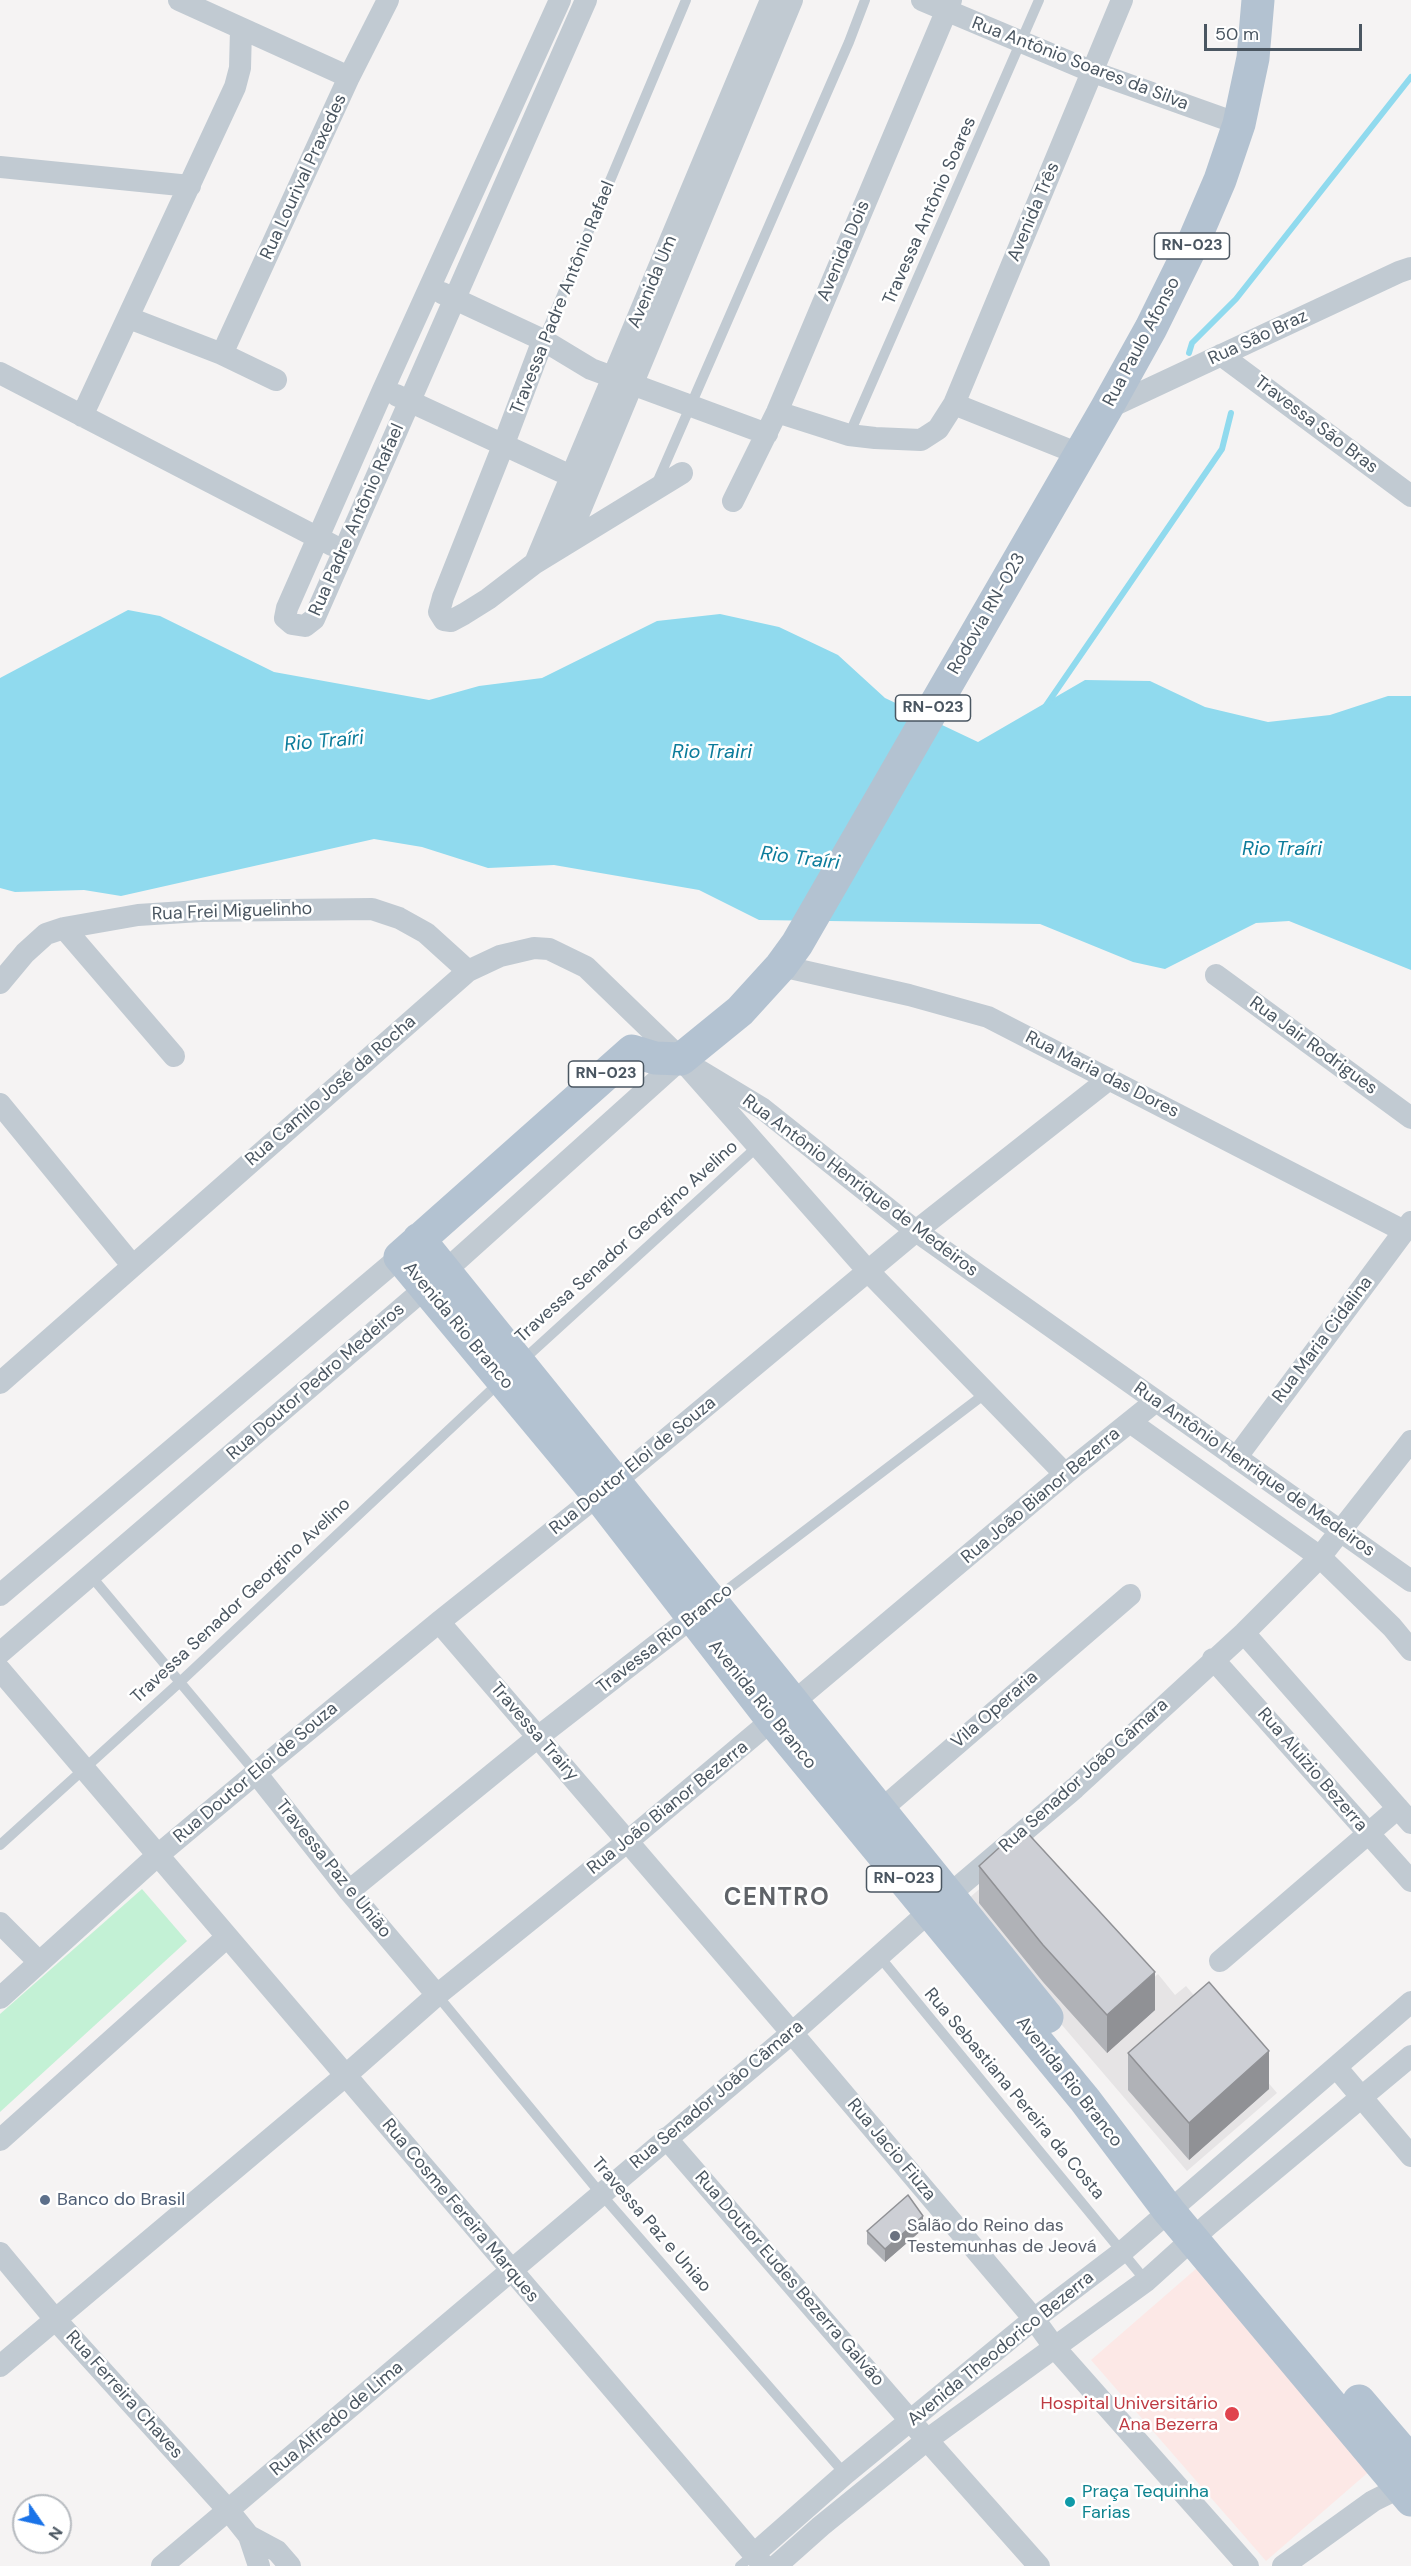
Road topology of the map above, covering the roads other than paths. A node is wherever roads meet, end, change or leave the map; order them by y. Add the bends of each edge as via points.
1 (179, 0) edge
2 (388, 0) edge
3 (560, 0) edge
4 (585, 0) edge
5 (686, 0) edge
6 (771, 0) edge
7 (792, 0) edge
8 (865, 0) edge
9 (921, 0) edge
10 (1039, 0) edge
11 (1122, 0) edge
12 (1258, 0) edge
13 (948, 5) edge
14 (241, 29) junction
15 (1021, 43) junction
16 (1093, 72) junction
17 (350, 77) junction
18 (1239, 124) junction
19 (0, 166) edge
20 (190, 186) junction
21 (1407, 268) edge
22 (430, 287) junction
23 (658, 295) junction
24 (455, 299) junction
25 (129, 318) junction
26 (543, 340) junction
27 (222, 354) junction
28 (1221, 355) junction
29 (2, 378) edge
30 (276, 380) dead end
31 (622, 382) junction
32 (383, 390) junction
33 (410, 401) junction
34 (692, 407) junction
35 (1106, 409) junction
36 (777, 412) junction
37 (948, 413) junction
38 (82, 416) junction
39 (767, 435) junction
40 (849, 435) junction
41 (503, 446) junction
42 (1074, 463) junction
43 (682, 473) dead end
44 (580, 481) junction
45 (654, 490) junction
46 (1411, 496) edge
47 (733, 501) dead end
48 (319, 538) junction
49 (566, 544) junction
50 (344, 551) junction
51 (535, 563) junction
52 (64, 928) junction
53 (789, 955) junction
54 (468, 971) junction
55 (1216, 975) dead end
56 (0, 983) edge
57 (174, 1056) dead end
58 (681, 1059) junction
59 (1109, 1079) junction
60 (0, 1104) edge
61 (1411, 1118) edge
62 (757, 1147) junction
63 (1408, 1227) edge
64 (916, 1231) junction
65 (409, 1248) junction
66 (132, 1265) junction
67 (868, 1271) junction
68 (434, 1280) junction
69 (511, 1371) junction
70 (0, 1383) edge
71 (986, 1393) junction
72 (1156, 1401) junction
73 (1130, 1422) junction
74 (1410, 1447) edge
75 (1236, 1458) junction
76 (1065, 1474) junction
77 (607, 1488) junction
78 (1342, 1531) junction
79 (1320, 1557) junction
80 (91, 1576) junction
81 (1411, 1581) edge
82 (2, 1589) edge
83 (1130, 1595) dead end
84 (703, 1610) junction
85 (440, 1622) junction
86 (1402, 1626) edge
87 (1244, 1633) junction
88 (1411, 1650) edge
89 (0, 1653) edge
90 (1214, 1659) junction
91 (0, 1670) edge
92 (180, 1682) junction
93 (784, 1712) junction
94 (538, 1737) junction
95 (84, 1768) junction
96 (256, 1773) junction
97 (1404, 1816) edge
98 (871, 1818) junction
99 (1368, 1834) junction
100 (628, 1841) junction
101 (0, 1845) edge
102 (158, 1855) junction
103 (1411, 1881) edge
104 (349, 1891) junction
105 (939, 1903) junction
106 (0, 1923) edge
107 (227, 1937) junction
108 (879, 1956) junction
109 (1220, 1961) dead end
110 (39, 1962) junction
111 (437, 1995) junction
112 (0, 1998) edge
113 (1411, 2002) edge
114 (792, 2033) junction
115 (1411, 2056) edge
116 (1336, 2067) junction
117 (345, 2076) junction
118 (1363, 2097) junction
119 (666, 2138) junction
120 (0, 2140) edge
121 (1411, 2156) edge
122 (602, 2194) junction
123 (1176, 2204) junction
124 (1201, 2232) junction
125 (1122, 2252) junction
126 (0, 2253) edge
127 (511, 2272) junction
128 (1146, 2281) junction
129 (54, 2318) junction
130 (1034, 2319) junction
131 (1055, 2348) junction
132 (0, 2366) edge
133 (911, 2421) junction
134 (927, 2440) junction
135 (1405, 2471) edge
136 (844, 2474) junction
137 (229, 2511) junction
138 (249, 2536) junction
139 (752, 2562) edge
140 (162, 2566) edge
141 (259, 2566) edge
142 (290, 2566) edge
143 (776, 2566) edge
144 (1039, 2566) edge
145 (1248, 2566) edge
146 (1283, 2566) edge

1 - 14 street
2 - 17 street, Rua Lourival Praxedes
3 - 22 street, Rua Padre Antônio Rafael
4 - 24 street, Rua Padre Antônio Rafael
5 - 26 lane, Travessa Padre Antônio Rafael
6 - 23 street, Avenida Um
7 - 23 street, Avenida Um
8 - 34 lane
9 - 13 street, Rua Antônio Soares da Silva
10 - 15 lane, Travessa Antônio Soares
11 - 16 street, Avenida Três
12 - 18 main road, Rua Paulo Afonso / RN-023 via 1251,70
13 - 15 street, Rua Antônio Soares da Silva
13 - 36 street, Avenida Dois
14 - 17 street
14 - 20 street via 235,87
15 - 16 street, Rua Antônio Soares da Silva
15 - 40 lane, Travessa Antônio Soares
16 - 18 street, Rua Antônio Soares da Silva
16 - 37 street, Avenida Três
17 - 27 street, Rua Lourival Praxedes
18 - 35 main road, Rua Paulo Afonso / RN-023 via 1193,243
19 - 20 street
20 - 25 street
21 - 28 street, Rua São Braz
22 - 24 street
22 - 32 street, Rua Padre Antônio Rafael
23 - 31 street, Avenida Um
24 - 26 street
24 - 33 street, Rua Padre Antônio Rafael
25 - 27 street
25 - 38 street
26 - 31 street via 578,364
26 - 41 street, Travessa Padre Antônio Rafael
27 - 30 street
28 - 35 street, Rua São Braz
28 - 46 street, Travessa São Bras
29 - 38 street
31 - 34 street
31 - 44 street, Avenida Um
32 - 33 street
32 - 48 street, Rua Padre Antônio Rafael
33 - 41 street
33 - 50 street, Rua Padre Antônio Rafael
34 - 39 street
34 - 45 lane
35 - 42 main road, Rua Paulo Afonso / RN-023
36 - 39 street, Avenida Dois
36 - 40 street
37 - 40 street via 933,434 921,440
37 - 42 street
38 - 48 street
39 - 47 street, Avenida Dois
41 - 44 street
41 - 51 street, Travessa Padre Antônio Rafael via 439,612 444,620 452,621
42 - 53 main road, Rodovia RN-023 / RN-023
43 - 45 street
44 - 49 street, Avenida Um
44 - 51 street, Avenida Um
45 - 49 street
48 - 50 street
48 - 50 street, Rua Padre Antônio Rafael via 286,612 285,618 292,624 302,627 311,622
49 - 51 street
52 - 54 street, Rua Frei Miguelinho via 179,912 372,909 426,933
52 - 56 street, Rua Frei Miguelinho via 40,938
52 - 57 street
53 - 58 main road, Rua Doutor Pedro Medeiros / RN-023 via 740,1011
53 - 59 street, Rua Maria das Dores via 988,1017
54 - 58 street, Rua Camilo José da Rocha via 500,956 534,948 567,956 586,967
54 - 66 street, Rua Camilo José da Rocha
55 - 61 street, Rua Jair Rodrigues
58 - 62 street, Rua Antônio Henrique de Medeiros
58 - 64 street, Rua Antônio Henrique de Medeiros via 763,1109
58 - 65 main road, RN-023 via 655,1058 632,1051
58 - 68 street, Rua Doutor Pedro Medeiros
59 - 63 street, Rua Maria das Dores
59 - 64 street, Rua Doutor Eloi de Souza
60 - 66 street
62 - 67 street, Rua Antônio Henrique de Medeiros
62 - 69 lane, Travessa Senador Georgino Avelino
63 - 75 street, Rua Maria Cidalina
64 - 67 street, Rua Doutor Eloi de Souza
64 - 72 street, Rua Antônio Henrique de Medeiros
65 - 68 main road, Avenida Rio Branco / RN-023
65 - 82 street
66 - 70 street, Rua Camilo José da Rocha
67 - 71 street, Rua Antônio Henrique de Medeiros
67 - 77 street, Rua Doutor Eloi de Souza
68 - 69 main road, Avenida Rio Branco / RN-023
68 - 80 street, Rua Doutor Pedro Medeiros
69 - 77 main road, Avenida Rio Branco / RN-023
69 - 92 lane, Travessa Senador Georgino Avelino
71 - 76 street, Rua Antônio Henrique de Medeiros
71 - 84 lane, Travessa Rio Branco
72 - 73 street, Rua João Bianor Bezerra
72 - 75 street, Rua Antônio Henrique de Medeiros
73 - 76 street, Rua João Bianor Bezerra
73 - 79 street, Rua Antônio Henrique de Medeiros
74 - 78 street, Rua Senador João Câmara
75 - 78 street, Rua Antônio Henrique de Medeiros
76 - 93 street, Rua João Bianor Bezerra
77 - 84 main road, Avenida Rio Branco / RN-023
77 - 85 street, Rua Doutor Eloi de Souza
78 - 79 street, Rua Senador João Câmara
78 - 81 street, Rua Antônio Henrique de Medeiros
79 - 86 street, Rua Antônio Henrique de Medeiros
79 - 87 street, Rua Senador João Câmara
80 - 89 street, Rua Doutor Pedro Medeiros
80 - 92 lane, Travessa Paz e União
83 - 98 street, Vila Operaria
84 - 93 main road, Avenida Rio Branco / RN-023
84 - 94 street, Travessa Rio Branco
85 - 94 street, Travessa Trairy
85 - 96 street, Rua Doutor Eloi de Souza
86 - 88 street, Rua Antônio Henrique de Medeiros
87 - 90 street, Rua Senador João Câmara
87 - 97 street
90 - 99 street, Rua Aluizio Bezerra
90 - 105 street, Rua Senador João Câmara via 1075,1788
91 - 95 street, Rua Cosme Fereira Marques
92 - 95 lane, Travessa Senador Georgino Avelino
92 - 96 lane, Travessa Paz e União
93 - 98 main road, Avenida Rio Branco / RN-023
93 - 100 street, Rua João Bianor Bezerra
94 - 100 street, Travessa Trairy
94 - 104 street, Travessa Rio Branco
95 - 101 lane, Travessa Senador Georgino Avelino
95 - 102 street, Rua Cosme Fereira Marques
96 - 102 street, Rua Doutor Eloi de Souza
96 - 104 street, Travessa Paz e União
97 - 99 street
98 - 105 main road, Avenida Rio Branco / RN-023
99 - 103 street, Rua Aluizio Bezerra
99 - 109 street
100 - 111 street, Rua João Bianor Bezerra
100 - 114 street, Rua Jacio Fiuza
102 - 107 street, Rua Cosme Fereira Marques
102 - 110 street, Rua Doutor Eloi de Souza
104 - 111 street, Travessa Paz e União
105 - 108 street, Rua Senador João Câmara
105 - 123 main road, Avenida Rio Branco / RN-023 via 1097,2080
106 - 110 street
107 - 117 street, Rua Cosme Fereira Marques
107 - 120 street
108 - 114 street, Rua Senador João Câmara
108 - 125 lane, Rua Sebastiana Pereira da Costa
110 - 112 street, Rua Doutor Eloi de Souza
111 - 117 street, Rua João Bianor Bezerra
111 - 122 lane, Travessa Paz e Uniao
113 - 116 street, Avenida Theodorico Bezerra
114 - 119 street, Rua Senador João Câmara
114 - 130 street, Rua Jacio Fiuza
115 - 118 street, Avenida Theodorico Bezerra
116 - 118 street
116 - 123 street, Avenida Theodorico Bezerra
117 - 127 street, Rua Cosme Fereira Marques
117 - 129 street, Rua João Bianor Bezerra
118 - 121 street
118 - 124 street, Avenida Theodorico Bezerra
119 - 122 street, Rua Senador João Câmara
119 - 133 street, Rua Doutor Eudes Bezerra Galvão
122 - 127 street, Rua Senador João Câmara
122 - 136 lane, Travessa Paz e Uniao
123 - 124 main road, Avenida Rio Branco / RN-023
123 - 125 street, Avenida Theodorico Bezerra
124 - 128 street, Avenida Theodorico Bezerra
124 - 135 main road, Avenida Rio Branco / RN-023
125 - 128 lane, Rua Sebastiana Pereira da Costa
125 - 130 street, Avenida Theodorico Bezerra
126 - 129 street, Rua Ferreira Chaves
127 - 137 street, Rua Alfredo de Lima
127 - 139 street, Rua Cosme Fereira Marques
128 - 131 street, Avenida Theodorico Bezerra
129 - 132 street, Rua João Bianor Bezerra
129 - 137 street, Rua Ferreira Chaves
130 - 131 street, Rua Jacio Fiuza
130 - 133 street, Avenida Theodorico Bezerra
131 - 134 street, Avenida Theodorico Bezerra
131 - 145 street, Rua Jacio Fiuza
133 - 134 street, Rua Doutor Eudes Bezerra Galvão
133 - 136 street, Avenida Theodorico Bezerra
134 - 143 street, Avenida Theodorico Bezerra
134 - 144 street, Rua Doutor Eudes Bezerra Galvão
135 - 146 street via 1373,2501
136 - 139 street, Avenida Theodorico Bezerra
137 - 138 street, Rua Ferreira Chaves
137 - 140 street, Rua Alfredo de Lima
138 - 141 street, Rua Ferreira Chaves
138 - 142 street, Rua Ferreira Chaves via 277,2551

